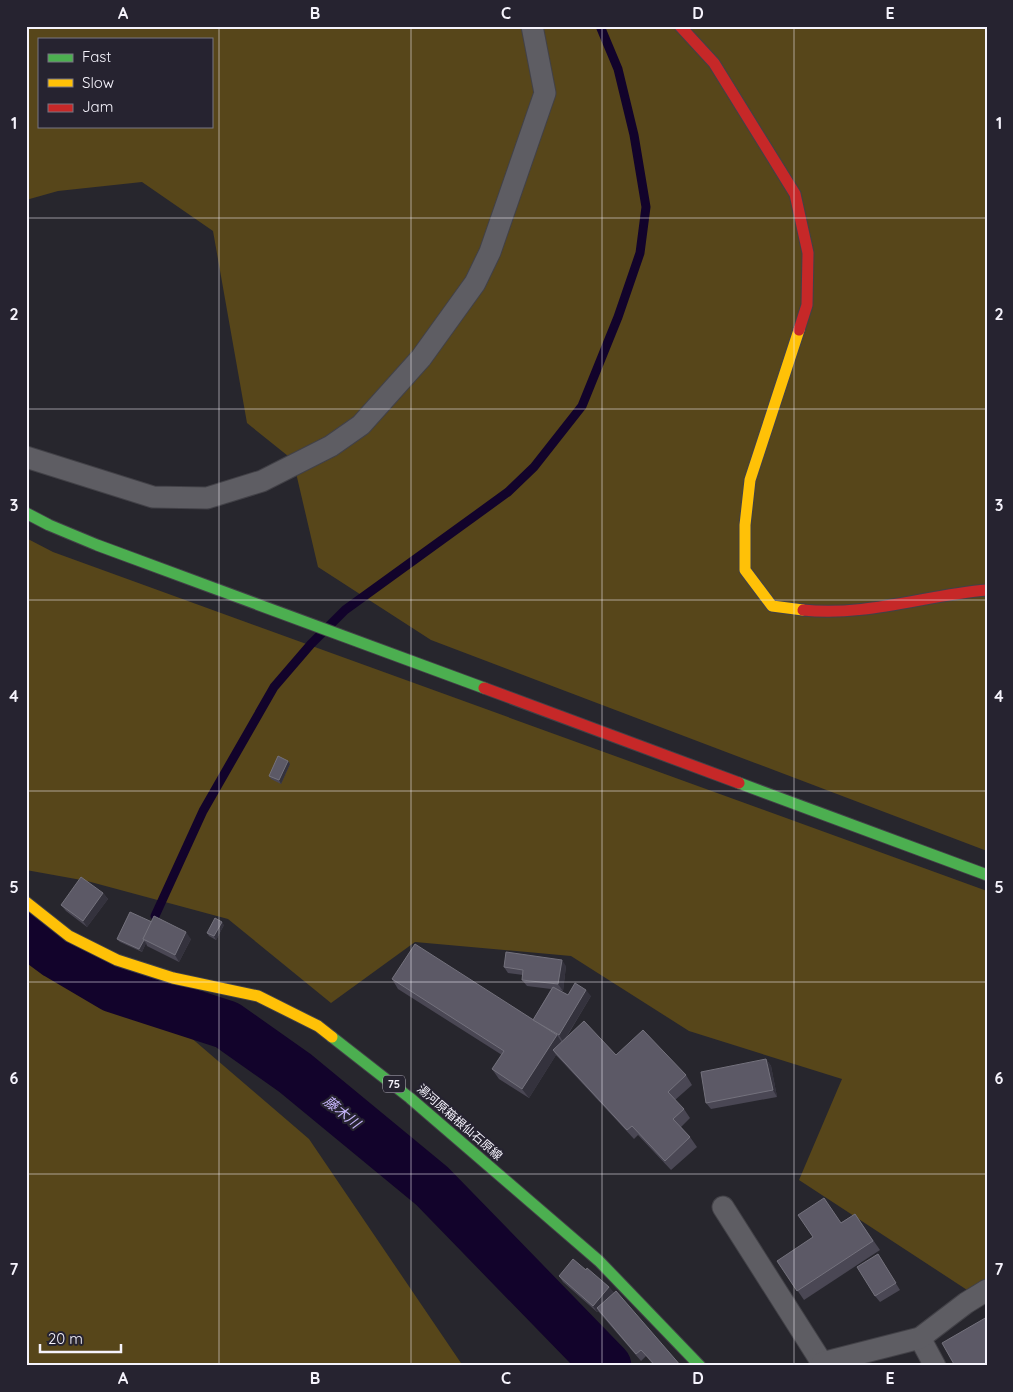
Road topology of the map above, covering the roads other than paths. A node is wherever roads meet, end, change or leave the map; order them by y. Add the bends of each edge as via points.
1 (532, 26) edge
2 (680, 26) edge
3 (26, 458) edge
4 (26, 513) edge
5 (987, 590) edge
6 (987, 875) edge
7 (26, 902) edge
8 (724, 1207) dead end
9 (987, 1290) edge
10 (920, 1338) junction
11 (823, 1365) edge
12 (700, 1366) edge
13 (934, 1366) edge

1 - 3 street via 545,93 490,252 475,283 421,358 361,425 331,446 262,481 207,498 153,497
2 - 5 street via 714,63 794,194 808,253 807,305 750,480 744,525 745,570 772,606 809,610 848,611 955,592
4 - 6 street via 97,545
7 - 12 street, 湯河原箱根仙石原線 / 75 via 70,936 118,960 173,978 258,996 318,1026 410,1098 599,1261
8 - 11 street
9 - 10 street
10 - 11 street
10 - 13 street

